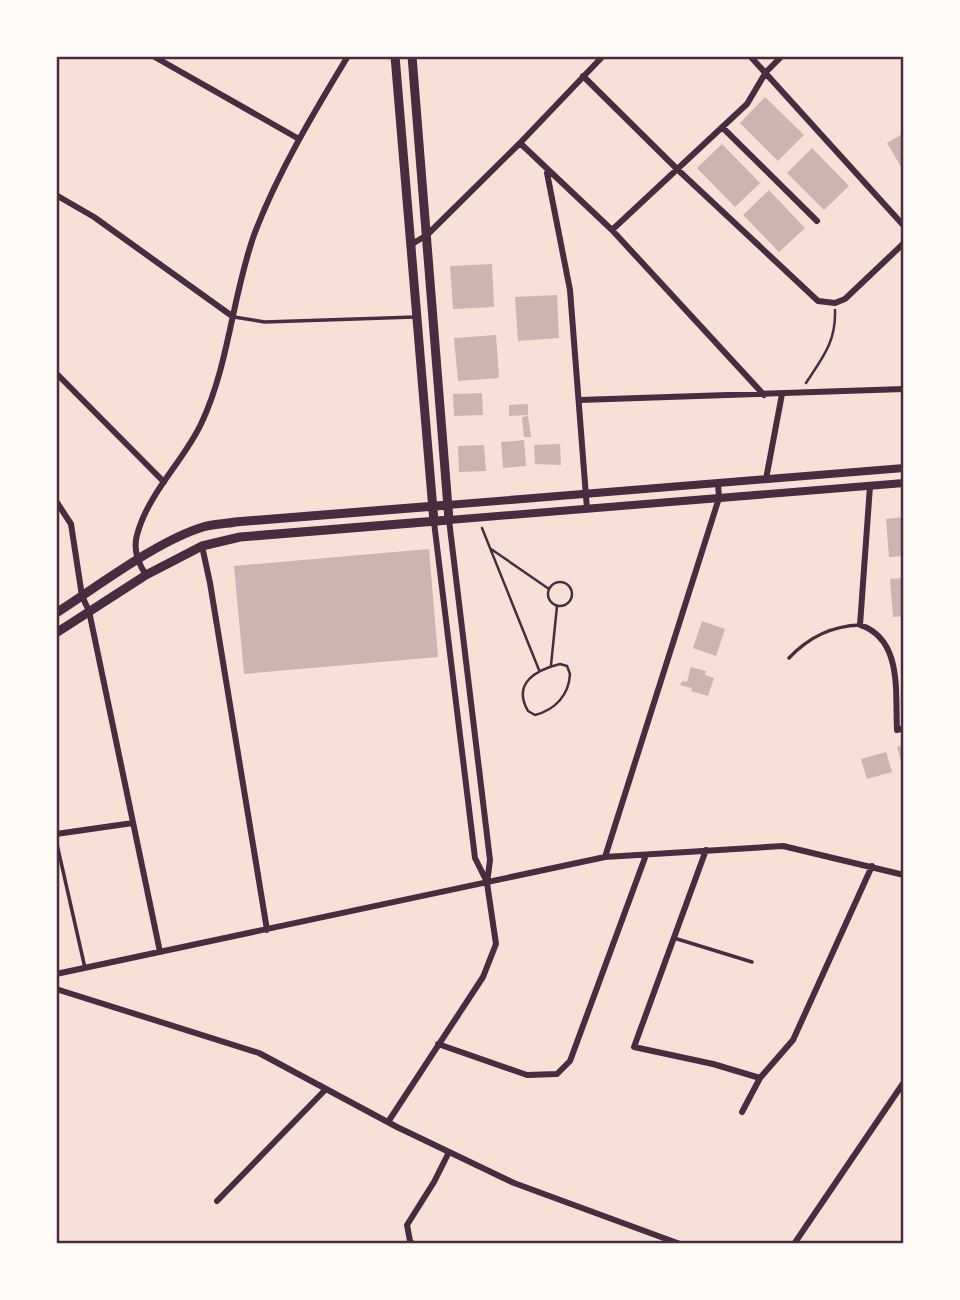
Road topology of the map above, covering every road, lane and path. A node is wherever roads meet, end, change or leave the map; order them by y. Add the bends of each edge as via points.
1 (153, 56) edge
2 (348, 56) edge
3 (395, 56) edge
4 (412, 56) edge
5 (603, 56) edge
6 (750, 56) edge
7 (782, 56) edge
8 (766, 72) junction
9 (583, 76) junction
10 (722, 127) junction
11 (299, 139) junction
12 (520, 143) junction
13 (677, 169) junction
14 (547, 171) junction
15 (56, 195) edge
16 (817, 221) dead end
17 (904, 226) edge
18 (612, 230) junction
19 (427, 235) junction
20 (904, 243) edge
21 (412, 244) junction
22 (835, 303) junction
23 (232, 316) junction
24 (418, 317) junction
25 (56, 373) edge
26 (904, 389) edge
27 (799, 393) junction
28 (782, 394) junction
29 (764, 395) junction
30 (580, 400) junction
31 (904, 468) edge
32 (766, 479) junction
33 (164, 482) junction
34 (718, 483) junction
35 (904, 483) edge
36 (870, 486) junction
37 (586, 494) junction
38 (719, 498) junction
39 (56, 501) edge
40 (448, 505) junction
41 (433, 506) junction
42 (587, 509) junction
43 (478, 518) junction
44 (449, 520) junction
45 (434, 522) junction
46 (202, 545) junction
47 (491, 550) junction
48 (137, 561) junction
49 (146, 575) junction
50 (549, 589) junction
51 (82, 596) junction
52 (557, 606) junction
53 (89, 611) junction
54 (56, 613) edge
55 (860, 625) junction
56 (56, 633) edge
57 (789, 658) dead end
58 (550, 666) junction
59 (539, 670) junction
60 (904, 728) edge
61 (133, 823) junction
62 (56, 834) edge
63 (56, 840) edge
64 (706, 850) junction
65 (646, 855) junction
66 (605, 858) junction
67 (872, 866) junction
68 (904, 875) edge
69 (487, 883) junction
70 (267, 930) junction
71 (674, 938) junction
72 (160, 952) junction
73 (752, 962) dead end
74 (85, 968) junction
75 (56, 974) edge
76 (56, 989) edge
77 (438, 1044) junction
78 (760, 1078) junction
79 (904, 1082) edge
80 (326, 1089) junction
81 (743, 1112) dead end
82 (388, 1122) junction
83 (449, 1152) junction
84 (217, 1201) dead end
85 (413, 1244) edge
86 (680, 1244) edge
87 (793, 1244) edge

1 - 11 street
2 - 11 street
3 - 21 main road
4 - 19 main road
5 - 9 street
6 - 8 street
7 - 8 street
8 - 10 street via 747,104
8 - 17 street
9 - 12 street
9 - 13 street
10 - 13 street
10 - 16 street
11 - 23 street via 254,235
12 - 14 street
12 - 19 street
13 - 18 street
13 - 22 street via 813,298
14 - 18 street
14 - 30 street via 570,290
15 - 23 street
18 - 29 street
19 - 21 street
19 - 40 main road
20 - 22 street via 849,296
21 - 24 main road
22 - 27 path via 831,345
23 - 24 lane via 265,322
23 - 33 street via 218,383 200,426
24 - 41 main road
25 - 33 street
26 - 27 street
27 - 28 street
28 - 29 street
28 - 32 street
29 - 30 street
30 - 37 street
31 - 32 street
32 - 34 street
33 - 48 street via 136,537
34 - 37 street
34 - 38 street
35 - 36 street
36 - 38 street
36 - 55 street
37 - 40 street
37 - 42 street
38 - 42 street
38 - 66 street
39 - 51 street via 71,524
40 - 41 main road
40 - 44 main road
41 - 45 main road
41 - 48 main road via 203,527
42 - 43 street
43 - 44 street
43 - 47 path
44 - 45 main road
44 - 69 street via 490,860
45 - 46 main road via 240,537
45 - 69 street via 475,858
46 - 49 main road
46 - 70 street
47 - 50 path
47 - 59 path
48 - 49 street
48 - 51 main road
49 - 53 main road
50 - 52 path via 549,598
50 - 52 path via 560,582 572,589 571,601
51 - 53 street
51 - 54 main road
52 - 58 path
53 - 56 main road
53 - 61 street
55 - 57 lane via 826,631
55 - 60 street via 879,635 890,652 897,730
58 - 59 path
58 - 59 path via 566,666 570,682 559,702 535,715 528,711 522,695
61 - 62 street
61 - 72 street
63 - 74 lane
64 - 65 street
64 - 67 street via 783,846
64 - 71 street
65 - 66 street
65 - 77 street via 569,1062 557,1074 527,1075
66 - 69 street
67 - 68 street
67 - 78 street via 793,1040
69 - 70 street
69 - 77 street via 496,944 483,977
70 - 72 street
71 - 73 lane
71 - 78 street via 635,1047
72 - 74 street
74 - 75 street
76 - 80 street via 259,1053
77 - 82 street
78 - 81 street
79 - 87 street
80 - 82 street
80 - 84 street
82 - 83 street
83 - 85 street via 407,1225
83 - 86 street via 514,1183

